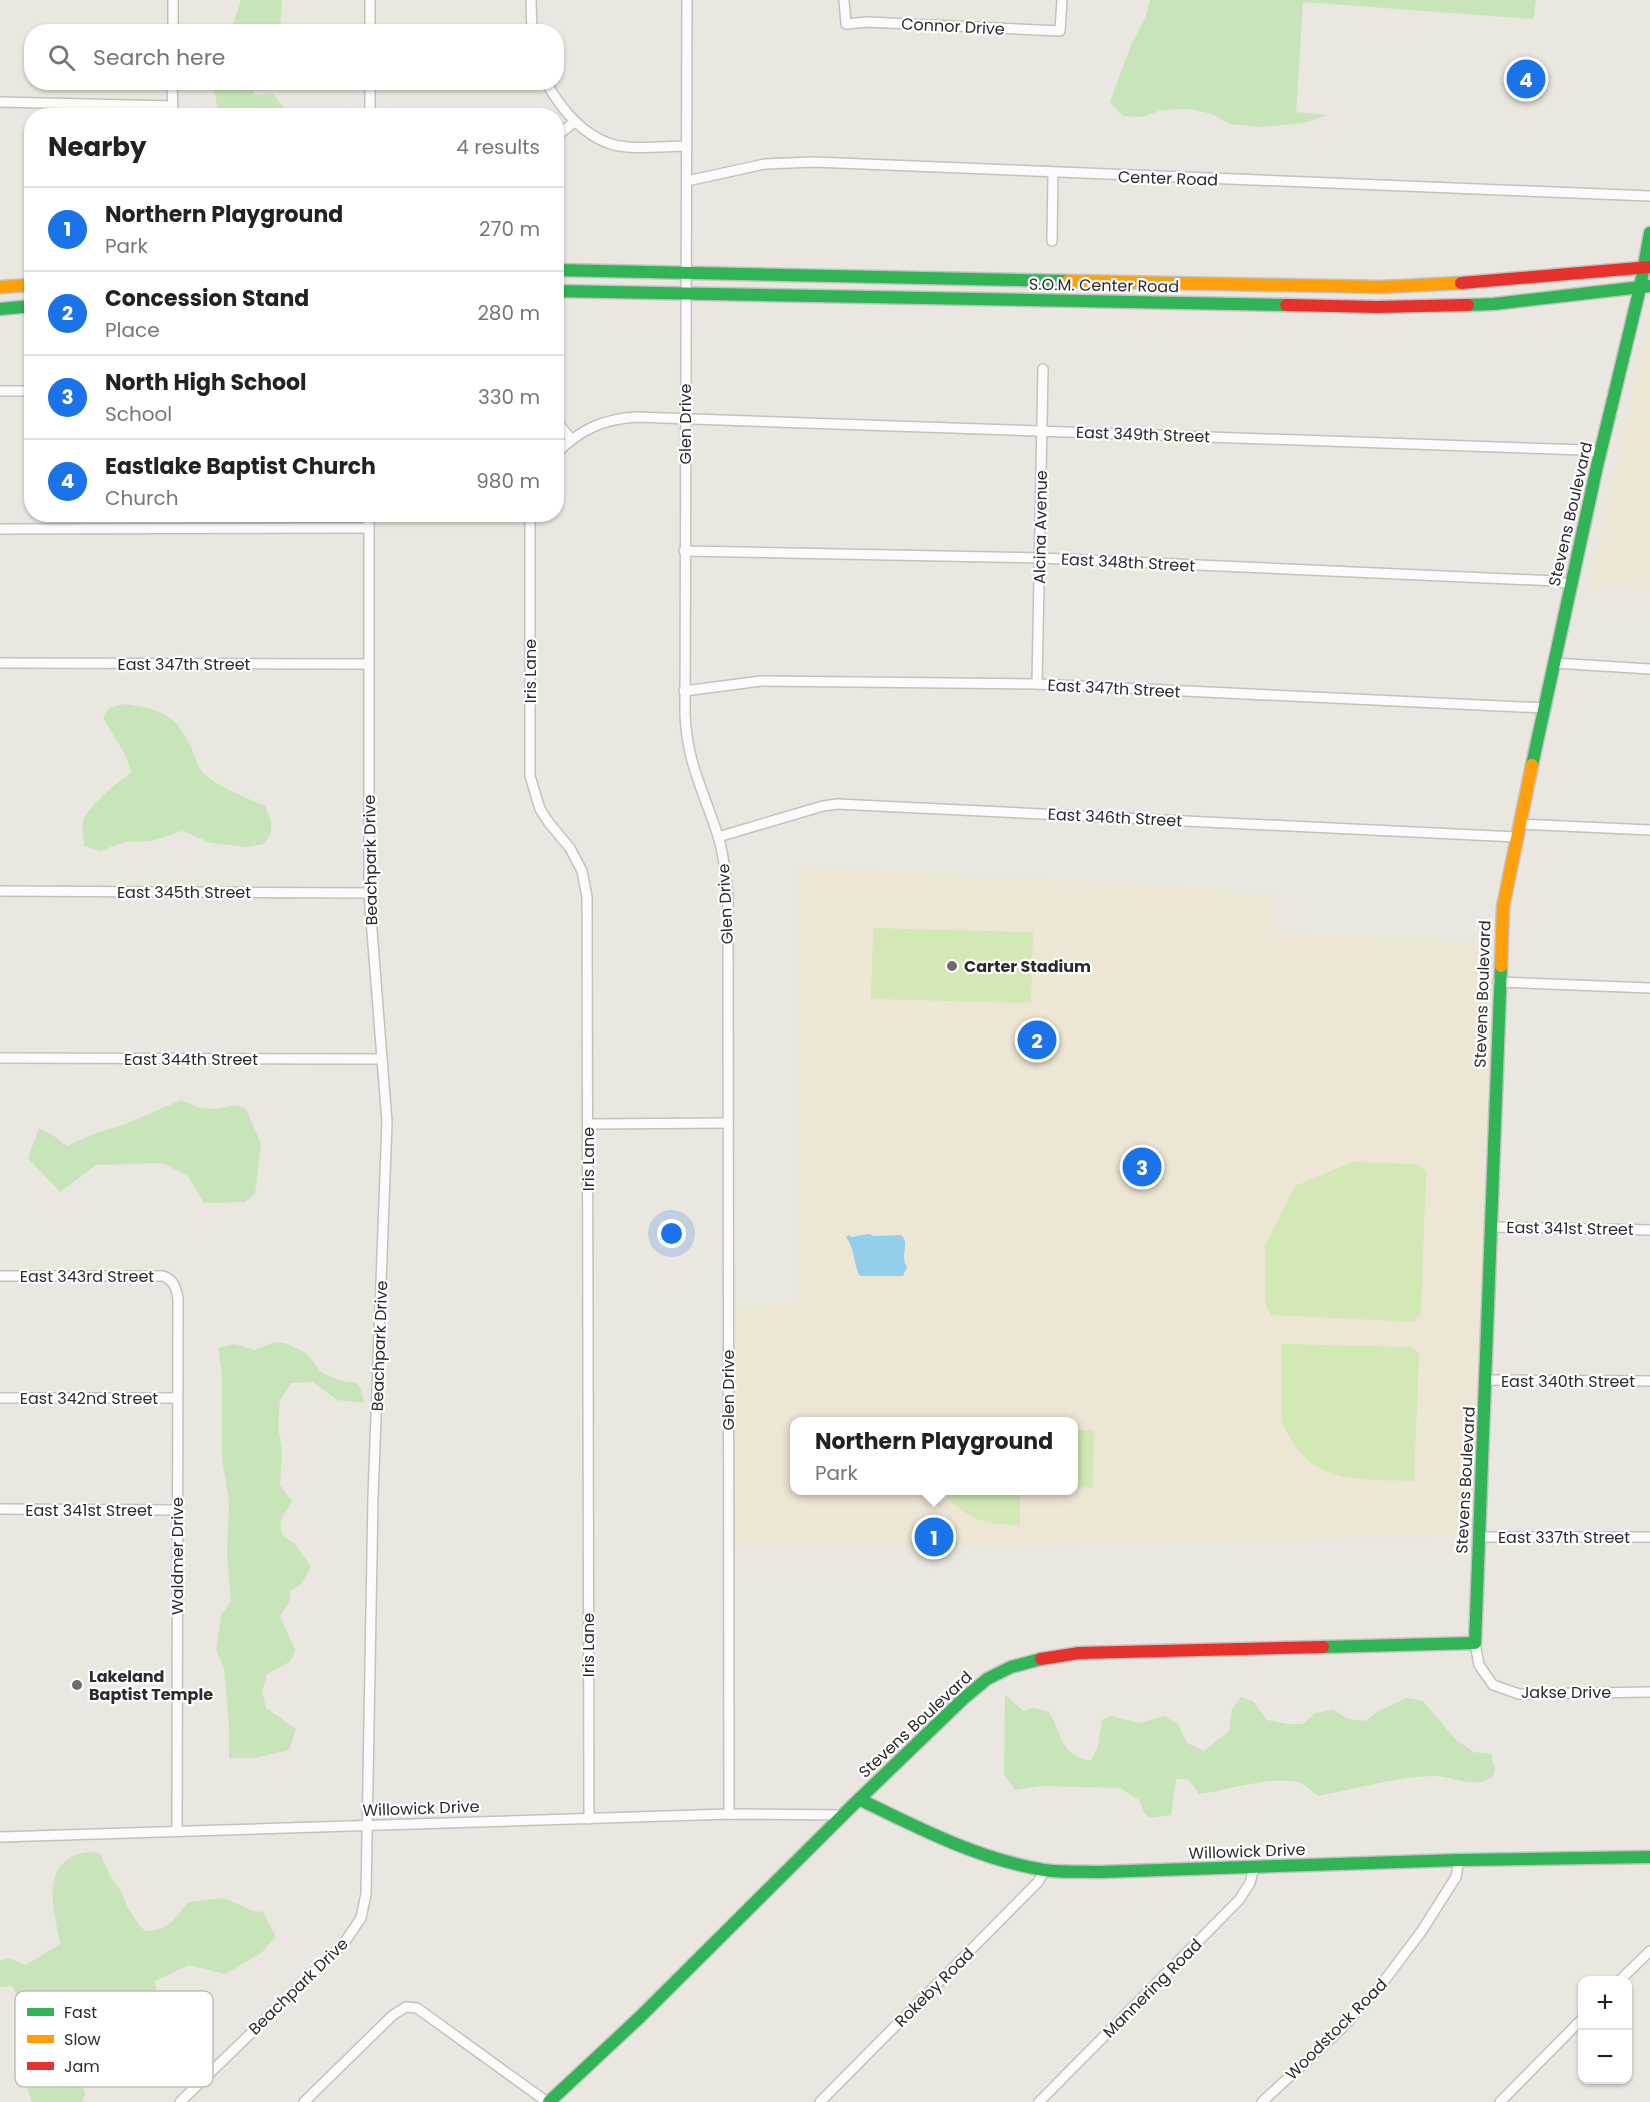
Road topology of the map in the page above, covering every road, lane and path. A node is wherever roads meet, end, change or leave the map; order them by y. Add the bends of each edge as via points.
1 (172, 0) edge
2 (370, 0) edge
3 (531, 0) edge
4 (687, 0) edge
5 (844, 0) edge
6 (1062, 0) edge
7 (172, 24) edge
8 (370, 24) edge
9 (532, 24) edge
10 (172, 90) edge
11 (370, 90) edge
12 (552, 90) edge
13 (0, 102) edge
14 (115, 108) edge
15 (172, 108) edge
16 (370, 108) edge
17 (574, 122) junction
18 (564, 130) edge
19 (686, 146) junction
20 (1053, 173) junction
21 (687, 181) junction
22 (1650, 196) edge
23 (1650, 233) edge
24 (1052, 241) dead end
25 (1647, 267) edge
26 (564, 270) edge
27 (686, 271) junction
28 (24, 286) edge
29 (0, 287) edge
30 (1645, 287) edge
31 (564, 291) edge
32 (686, 292) junction
33 (24, 307) edge
34 (0, 309) edge
35 (1043, 369) dead end
36 (0, 391) edge
37 (24, 391) edge
38 (684, 418) junction
39 (1042, 430) junction
40 (564, 431) edge
41 (571, 439) junction
42 (564, 446) edge
43 (1600, 453) junction
44 (369, 522) edge
45 (530, 522) edge
46 (0, 528) edge
47 (369, 528) junction
48 (684, 551) junction
49 (1040, 558) junction
50 (1572, 585) junction
51 (0, 663) edge
52 (1554, 663) junction
53 (368, 664) junction
54 (1650, 669) edge
55 (1037, 684) junction
56 (684, 692) junction
57 (1544, 708) junction
58 (1519, 824) junction
59 (1650, 830) edge
60 (718, 837) junction
61 (1516, 837) junction
62 (0, 891) edge
63 (369, 893) junction
64 (1498, 982) junction
65 (1650, 988) edge
66 (0, 1058) edge
67 (382, 1059) junction
68 (728, 1123) junction
69 (588, 1124) junction
70 (1491, 1227) junction
71 (1650, 1230) edge
72 (0, 1276) edge
73 (173, 1282) joint
74 (1486, 1380) junction
75 (1650, 1381) edge
76 (0, 1398) edge
77 (177, 1398) junction
78 (0, 1509) edge
79 (177, 1510) junction
80 (1479, 1537) junction
81 (1650, 1537) edge
82 (1475, 1643) junction
83 (1650, 1692) edge
84 (859, 1799) junction
85 (729, 1814) junction
86 (843, 1815) junction
87 (588, 1819) junction
88 (366, 1826) junction
89 (177, 1830) junction
90 (0, 1837) edge
91 (1650, 1857) edge
92 (1459, 1860) junction
93 (1254, 1867) junction
94 (1045, 1870) junction
95 (1650, 1951) edge
96 (1624, 1976) edge
97 (1578, 2023) edge
98 (213, 2070) edge
99 (195, 2087) edge
100 (180, 2102) edge
101 (304, 2102) edge
102 (548, 2102) edge
103 (820, 2102) edge
104 (1039, 2102) edge
105 (1262, 2102) edge
106 (1500, 2102) edge

1 - 7 street
2 - 8 street
3 - 9 street
4 - 19 street, Glen Drive
5 - 6 street, Connor Drive via 846,24 1060,31
10 - 15 street
11 - 16 street
12 - 17 street
13 - 14 street
17 - 18 street
17 - 19 street via 608,143
19 - 21 street, Glen Drive
20 - 21 street, Center Road via 814,162 765,164
20 - 22 street, Center Road
20 - 24 street
21 - 27 street, Glen Drive
23 - 25 street, Stevens Boulevard
25 - 27 street, S.O.M. Center Road via 1493,282 1382,287
25 - 30 street, Stevens Boulevard
26 - 27 street, S.O.M. Center Road
27 - 32 street, Glen Drive
28 - 29 street
30 - 32 street, S.O.M. Center Road via 1494,304 1377,307
30 - 43 street, Stevens Boulevard
31 - 32 street, S.O.M. Center Road
32 - 38 street, Glen Drive
33 - 34 street
35 - 39 street, Alcina Avenue
36 - 37 street
38 - 39 street, East 349th Street
38 - 41 street via 615,418
38 - 48 street, Glen Drive
39 - 43 street, East 349th Street
39 - 49 street, Alcina Avenue
40 - 41 street
41 - 42 street
43 - 50 street, Stevens Boulevard
44 - 47 street, Beachpark Drive
45 - 69 street, Iris Lane via 530,776 540,809 582,871 587,897
46 - 47 street
47 - 53 street, Beachpark Drive
48 - 49 street, East 348th Street
48 - 56 street, Glen Drive
49 - 50 street, East 348th Street via 1544,580
49 - 55 street, Alcina Avenue
50 - 52 street, Stevens Boulevard
51 - 53 street, East 347th Street
52 - 54 street
52 - 57 street, Stevens Boulevard
53 - 63 street, Beachpark Drive
55 - 56 street, East 347th Street via 761,681
55 - 57 street, East 347th Street
56 - 60 street, Glen Drive via 688,750
57 - 58 street, Stevens Boulevard
58 - 59 street
58 - 61 street, Stevens Boulevard
60 - 61 street, East 346th Street via 837,804
60 - 68 street, Glen Drive via 728,896
61 - 64 street, Stevens Boulevard via 1503,907
62 - 63 street, East 345th Street
63 - 67 street, Beachpark Drive
64 - 65 street
64 - 70 street, Stevens Boulevard
66 - 67 street, East 344th Street
67 - 88 street, Beachpark Drive via 387,1122
68 - 69 street
68 - 85 street, Glen Drive
69 - 87 street, Iris Lane
70 - 71 street, East 341st Street
70 - 74 street, Stevens Boulevard
72 - 73 street, East 343rd Street via 163,1276
73 - 77 street, Waldmer Drive via 178,1298
74 - 75 street, East 340th Street
74 - 80 street, Stevens Boulevard
76 - 77 street, East 342nd Street
77 - 79 street, Waldmer Drive
78 - 79 street, East 341st Street
79 - 89 street, Waldmer Drive
80 - 81 street, East 337th Street
80 - 82 street, Stevens Boulevard
82 - 83 street, Jakse Drive via 1479,1665 1493,1684 1519,1694
82 - 84 street, Stevens Boulevard via 1079,1653 1040,1659 987,1679
84 - 86 street, Stevens Boulevard
84 - 94 street, Willowick Drive via 929,1833 993,1857
85 - 86 street, Willowick Drive
85 - 87 street, Willowick Drive
86 - 102 street, Stevens Boulevard via 648,2009
87 - 88 street, Willowick Drive
88 - 89 street, Willowick Drive
88 - 98 street, Beachpark Drive via 366,1894 361,1918 344,1943
89 - 90 street, Willowick Drive
91 - 92 street, Willowick Drive
92 - 93 street, Willowick Drive
92 - 105 street, Woodstock Road via 1456,1877 1381,1985 1342,2028
93 - 94 street, Willowick Drive
93 - 104 street, Mannering Road via 1239,1900
94 - 103 street, Rokeby Road via 1038,1882
95 - 96 street
97 - 106 street
99 - 100 street, Beachpark Drive
101 - 102 street via 393,2015 406,2007 417,2008

